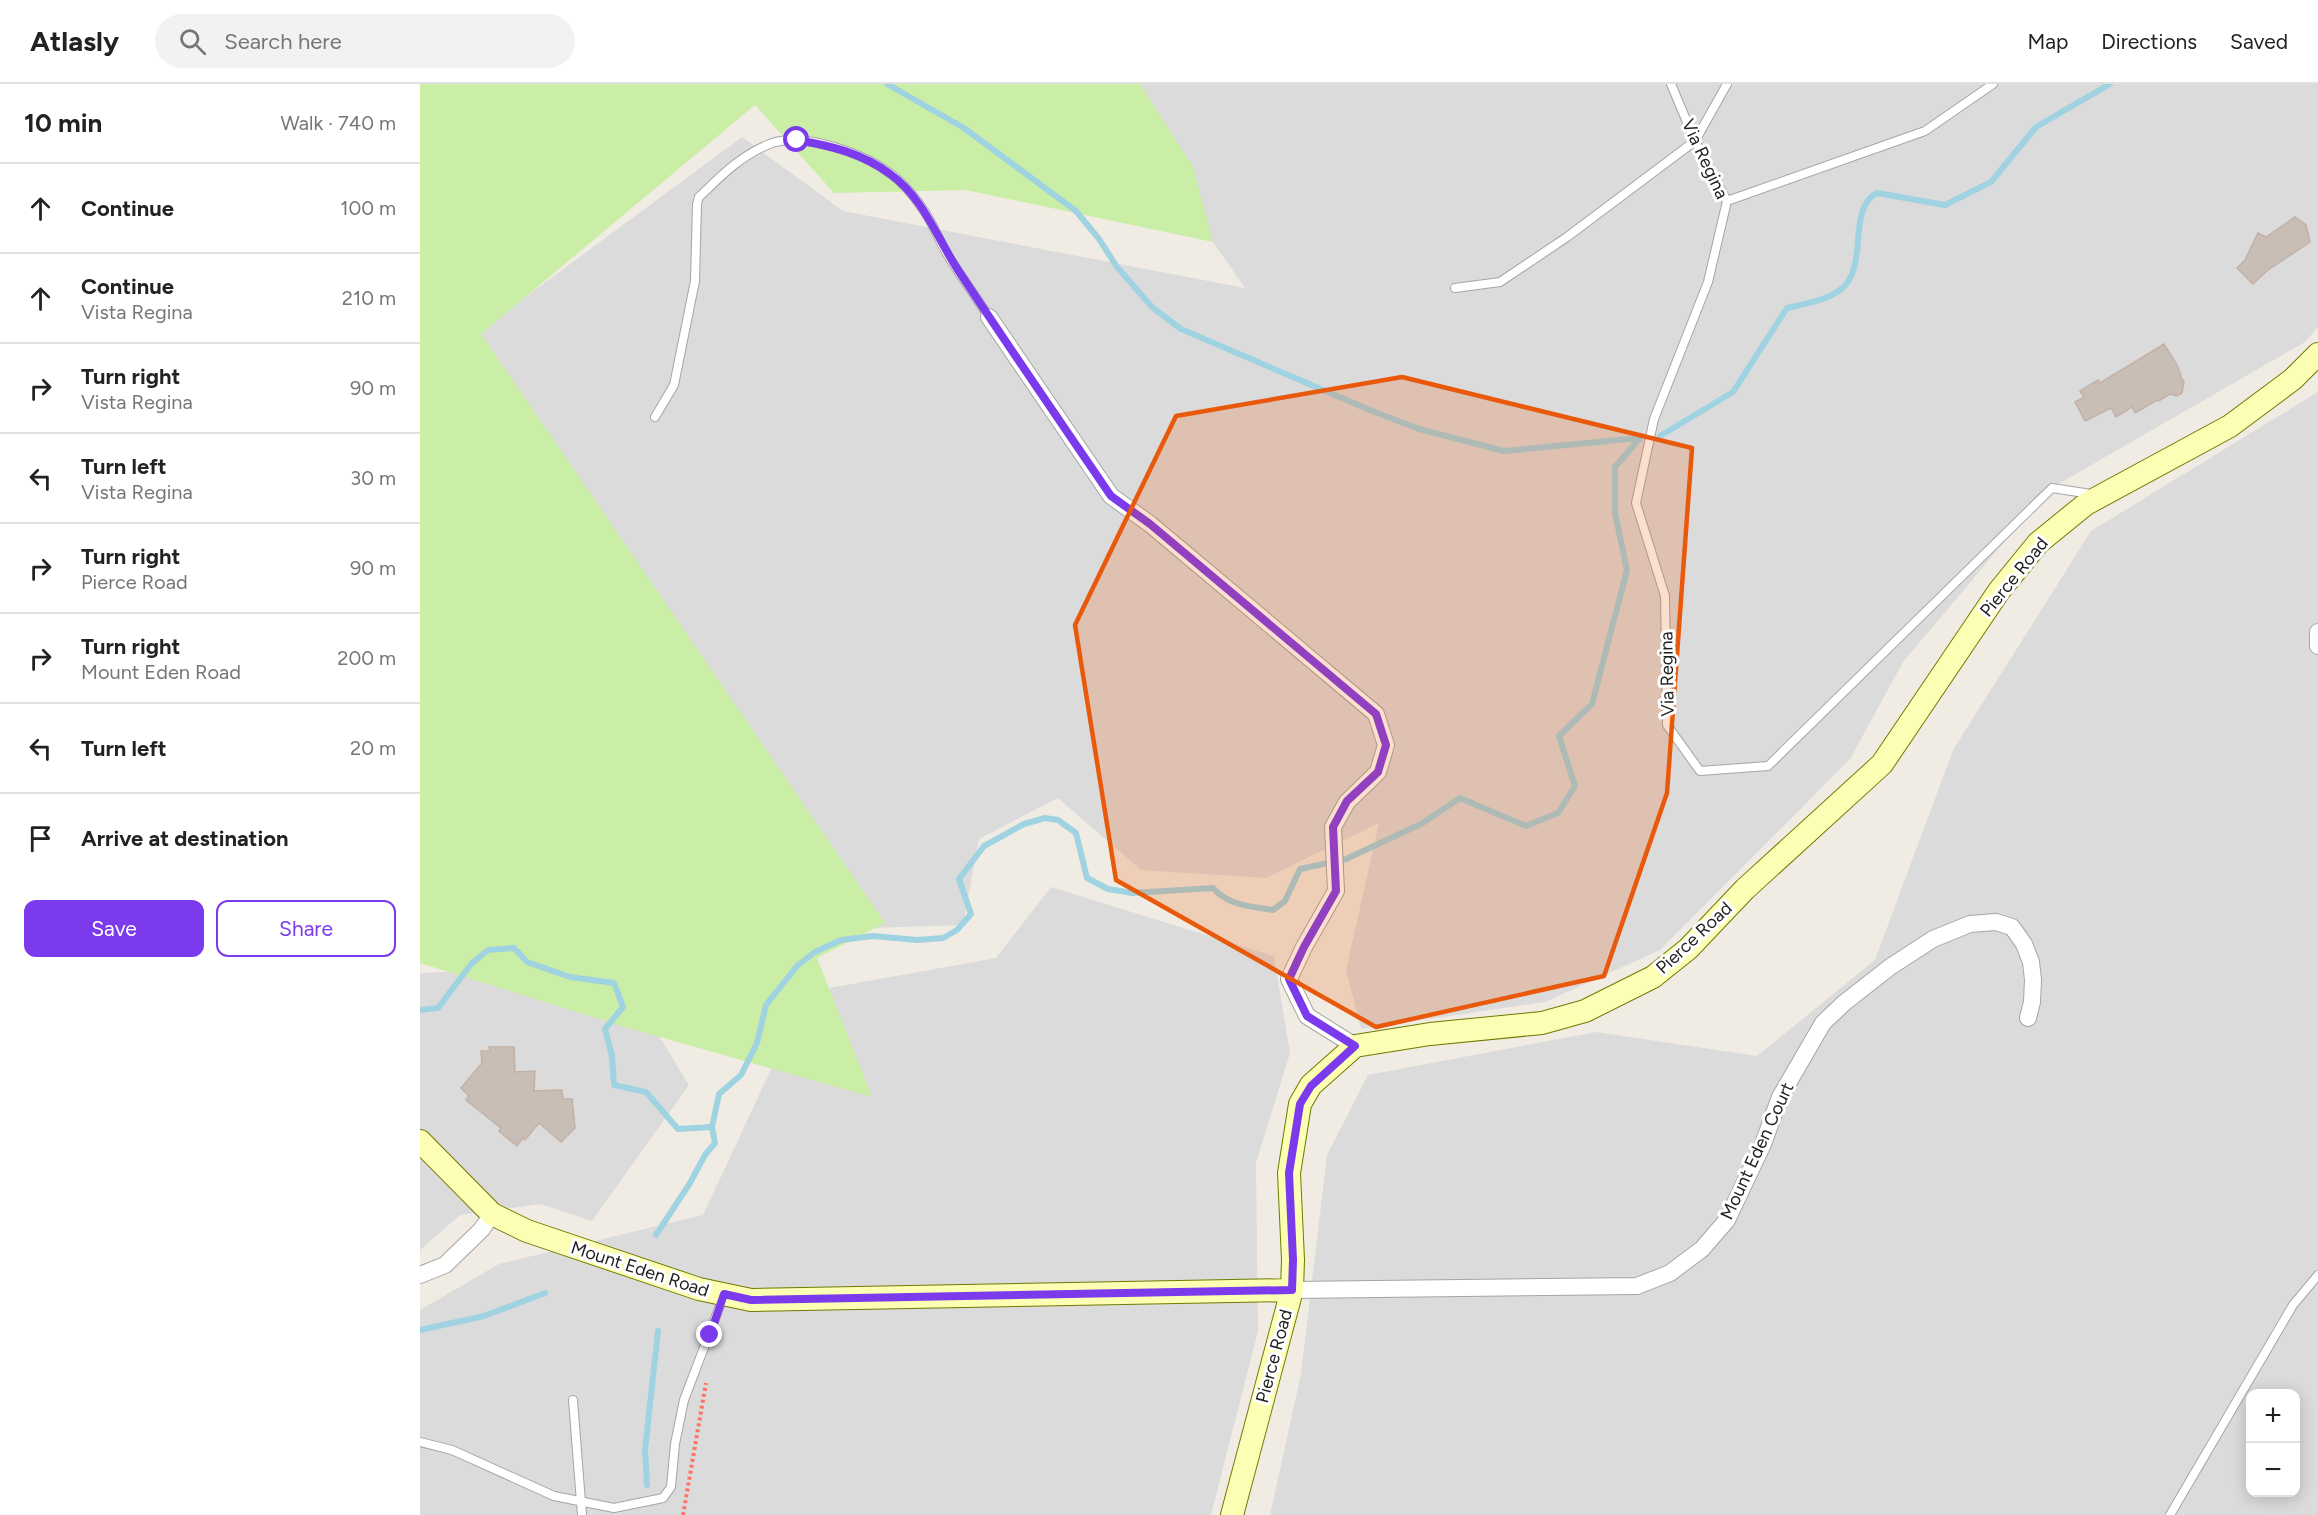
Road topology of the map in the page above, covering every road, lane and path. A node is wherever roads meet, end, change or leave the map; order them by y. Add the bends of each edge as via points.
1 (1671, 84) edge
2 (1727, 84) edge
3 (1994, 84) edge
4 (1695, 141) junction
5 (1728, 201) junction
6 (1455, 288) dead end
7 (989, 316) joint
8 (2318, 354) edge
9 (654, 417) dead end
10 (2101, 496) junction
11 (2318, 632) edge
12 (2318, 646) edge
13 (2028, 1018) dead end
14 (1355, 1046) junction
15 (420, 1141) edge
16 (492, 1214) junction
17 (420, 1275) edge
18 (2318, 1275) edge
19 (1292, 1290) junction
20 (724, 1294) junction
21 (707, 1378) dead end
22 (573, 1400) dead end
23 (420, 1442) edge
24 (582, 1502) junction
25 (582, 1515) edge
26 (683, 1515) edge
27 (1232, 1515) edge
28 (2170, 1515) edge

1 - 4 lane, Via Regina
2 - 4 lane
3 - 5 lane via 1925,131
4 - 5 lane, Via Regina
4 - 6 lane via 1500,282
5 - 10 lane, Via Regina via 1708,282 1654,419 1636,503 1665,596 1667,725 1700,771 1768,765 2052,488
7 - 9 lane via 946,252 922,207 892,175 836,147 780,140 736,161 699,197 694,282 674,386
7 - 14 street via 1111,496 1150,524 1376,714 1386,745 1378,772 1347,801 1333,827 1336,891 1289,979 1307,1016
8 - 10 street, Pierce Road via 2293,379 2230,426
10 - 14 street, Pierce Road via 2038,543 1999,591 1882,764 1745,890 1688,949 1653,977 1585,1011 1542,1023
11 - 12 street
13 - 19 street, Mount Eden Court via 2033,991 2031,962 2025,944 2012,927 1996,922 1970,924 1933,939 1890,967 1822,1023 1780,1097 1727,1220 1702,1249 1670,1273 1637,1286
14 - 19 street, Pierce Road via 1311,1086 1300,1104 1289,1173
15 - 16 street, Mount Eden Road
16 - 17 street via 445,1266
16 - 20 street, Mount Eden Road via 588,1254
18 - 28 lane via 2293,1305
19 - 20 street, Mount Eden Road via 751,1300
19 - 27 street, Pierce Road
20 - 24 lane via 684,1400 671,1486 663,1498 614,1508
21 - 26 path
22 - 24 lane
23 - 24 lane via 452,1450 554,1496
24 - 25 lane

